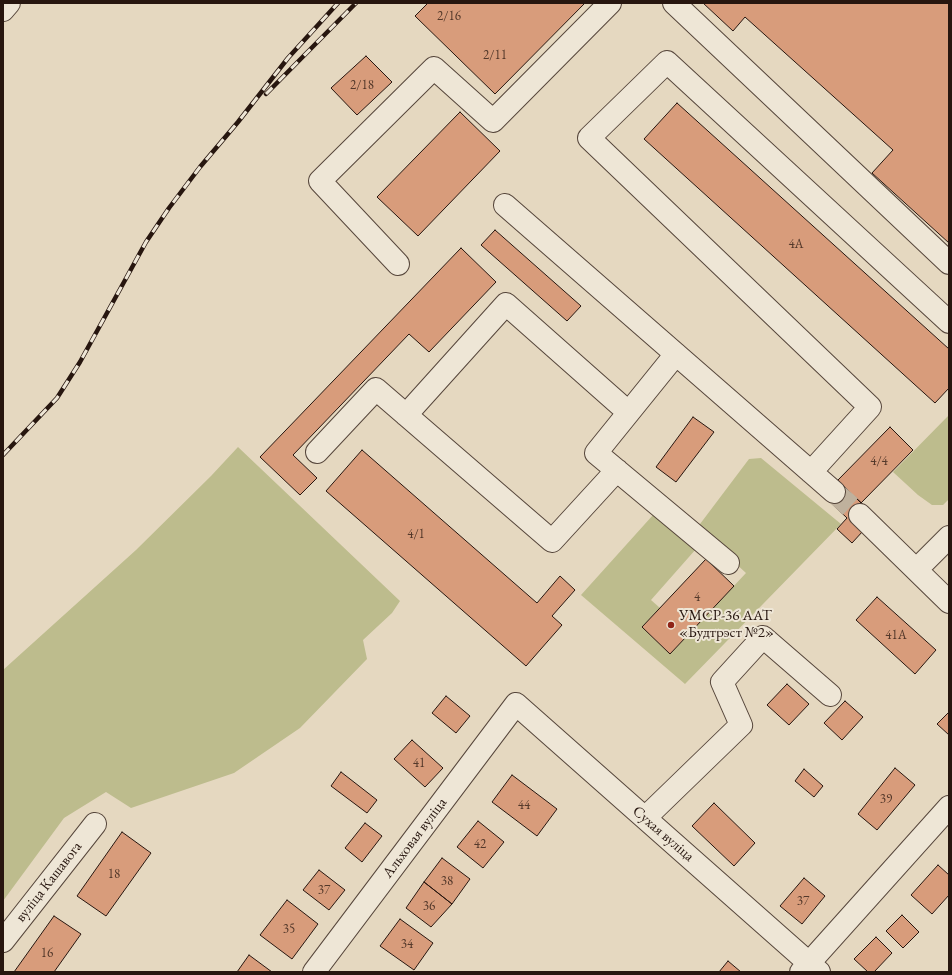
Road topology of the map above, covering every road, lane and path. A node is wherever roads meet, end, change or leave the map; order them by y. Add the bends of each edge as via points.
1 (9, 3) edge
2 (610, 3) edge
3 (674, 3) edge
4 (3, 10) edge
5 (505, 205) dead end
6 (949, 263) edge
7 (398, 264) dead end
8 (949, 322) edge
9 (676, 354) junction
10 (628, 412) junction
11 (406, 415) junction
12 (317, 452) dead end
13 (616, 470) junction
14 (811, 472) junction
15 (834, 492) tunnel mouth
16 (860, 515) tunnel mouth
17 (949, 537) edge
18 (728, 563) dead end
19 (917, 569) junction
20 (949, 602) edge
21 (830, 695) dead end
22 (516, 704) joint
23 (949, 807) edge
24 (645, 818) junction
25 (95, 824) dead end
26 (3, 940) edge
27 (810, 969) edge
28 (314, 972) edge

1 - 4 street
2 - 7 street via 494,121 434,68 320,182
3 - 6 street
5 - 9 street
8 - 14 street via 667,62 589,138 870,407
9 - 10 street
9 - 14 street
10 - 11 street via 506,304
10 - 13 street via 596,453
11 - 12 street via 376,389
11 - 13 street via 552,541
13 - 18 street
14 - 15 street
16 - 19 street
17 - 19 street
19 - 20 street
21 - 24 street via 763,637 722,682 741,725
22 - 24 street, Сухая вуліца
22 - 28 street, Альховая вуліца
23 - 27 street, Сухая вуліца
24 - 27 street, Сухая вуліца
25 - 26 street, вуліца Кашавога

